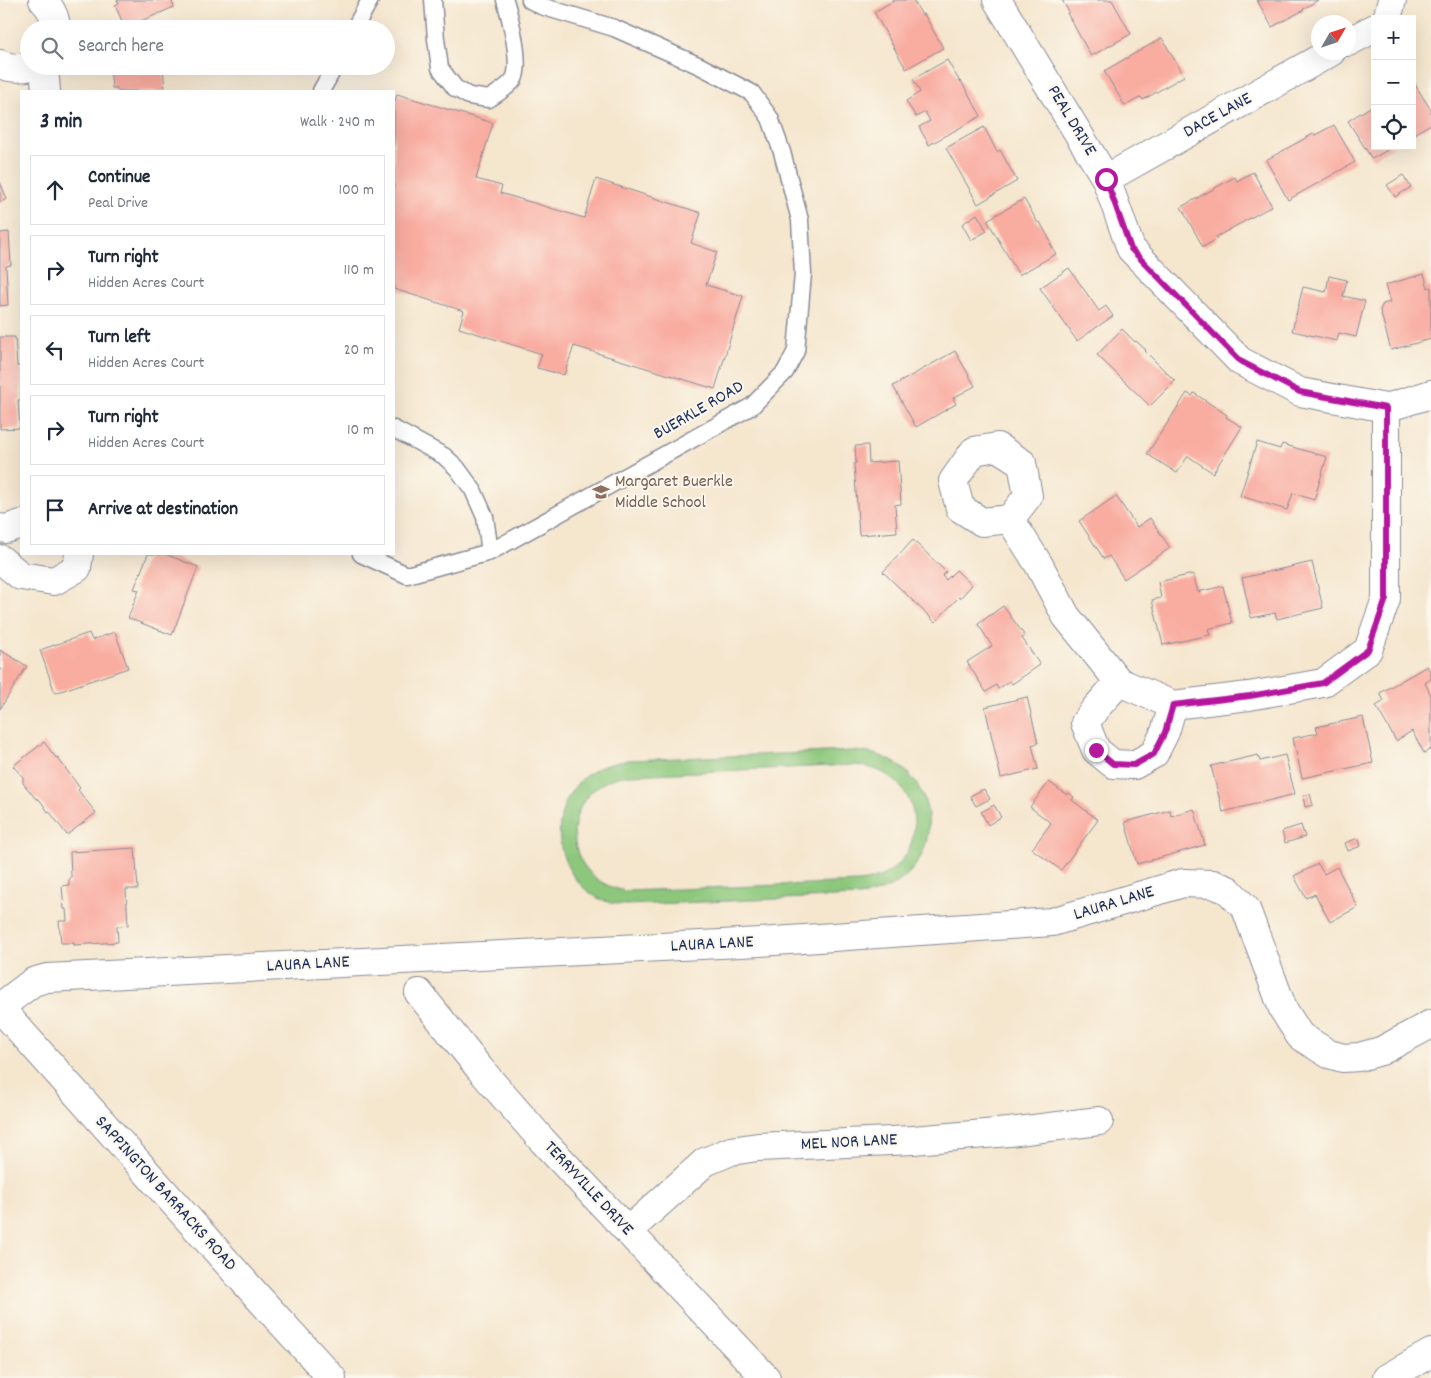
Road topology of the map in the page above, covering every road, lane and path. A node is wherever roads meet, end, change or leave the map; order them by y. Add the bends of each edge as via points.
1 (43, 0) edge
2 (370, 0) edge
3 (433, 0) edge
4 (505, 0) edge
5 (530, 0) edge
6 (998, 0) edge
7 (1392, 0) edge
8 (1388, 15) edge
9 (55, 20) edge
10 (359, 20) edge
11 (1371, 30) edge
12 (1356, 38) edge
13 (1316, 60) edge
14 (0, 64) edge
15 (20, 69) edge
16 (45, 75) edge
17 (330, 75) edge
18 (46, 90) edge
19 (322, 90) edge
20 (1106, 179) junction
21 (1431, 394) edge
22 (1386, 408) junction
23 (395, 430) edge
24 (1010, 519) dead end
25 (20, 524) edge
26 (0, 528) edge
27 (490, 552) junction
28 (79, 555) edge
29 (362, 555) edge
30 (0, 559) edge
31 (1120, 682) junction
32 (1173, 705) junction
33 (419, 993) dead end
34 (0, 1008) edge
35 (1431, 1024) edge
36 (1099, 1121) dead end
37 (628, 1231) junction
38 (1431, 1353) edge
39 (329, 1377) edge
40 (766, 1378) edge
41 (1388, 1378) edge

1 - 9 street
2 - 10 lane
3 - 4 lane via 440,68 455,88 469,96 489,99 514,78 517,56
5 - 27 lane, BUERKLE ROAD via 614,28 752,93 770,118 782,152 800,220 803,274 796,351 785,372 752,406
6 - 20 street, PEAL DRIVE
7 - 8 street
11 - 12 street
13 - 20 street, DACE LANE
14 - 15 street
16 - 18 street
17 - 19 lane
20 - 22 street, PEAL DRIVE via 1131,249 1240,361 1300,392
21 - 22 street, PEAL DRIVE
22 - 32 street via 1386,599 1368,650 1323,683
23 - 27 lane via 444,456 457,468 473,490 485,517
24 - 31 street via 1066,616
25 - 26 street
27 - 29 lane, BUERKLE ROAD via 407,575
28 - 30 street via 77,568 54,581 21,576
31 - 32 street
31 - 32 street via 1085,723 1096,750 1113,764 1134,765 1154,754
33 - 37 street, TERRYVILLE DRIVE via 542,1140
34 - 35 street, LAURA LANE via 33,982 48,978 760,942 1052,922 1183,883 1213,884 1228,890 1246,909 1283,1009 1300,1036 1329,1054 1343,1058 1381,1051
34 - 39 street, SAPPINGTON BARRACKS ROAD
36 - 37 street, MEL NOR LANE via 912,1140 731,1150 705,1162
37 - 40 street, TERRYVILLE DRIVE
38 - 41 street

